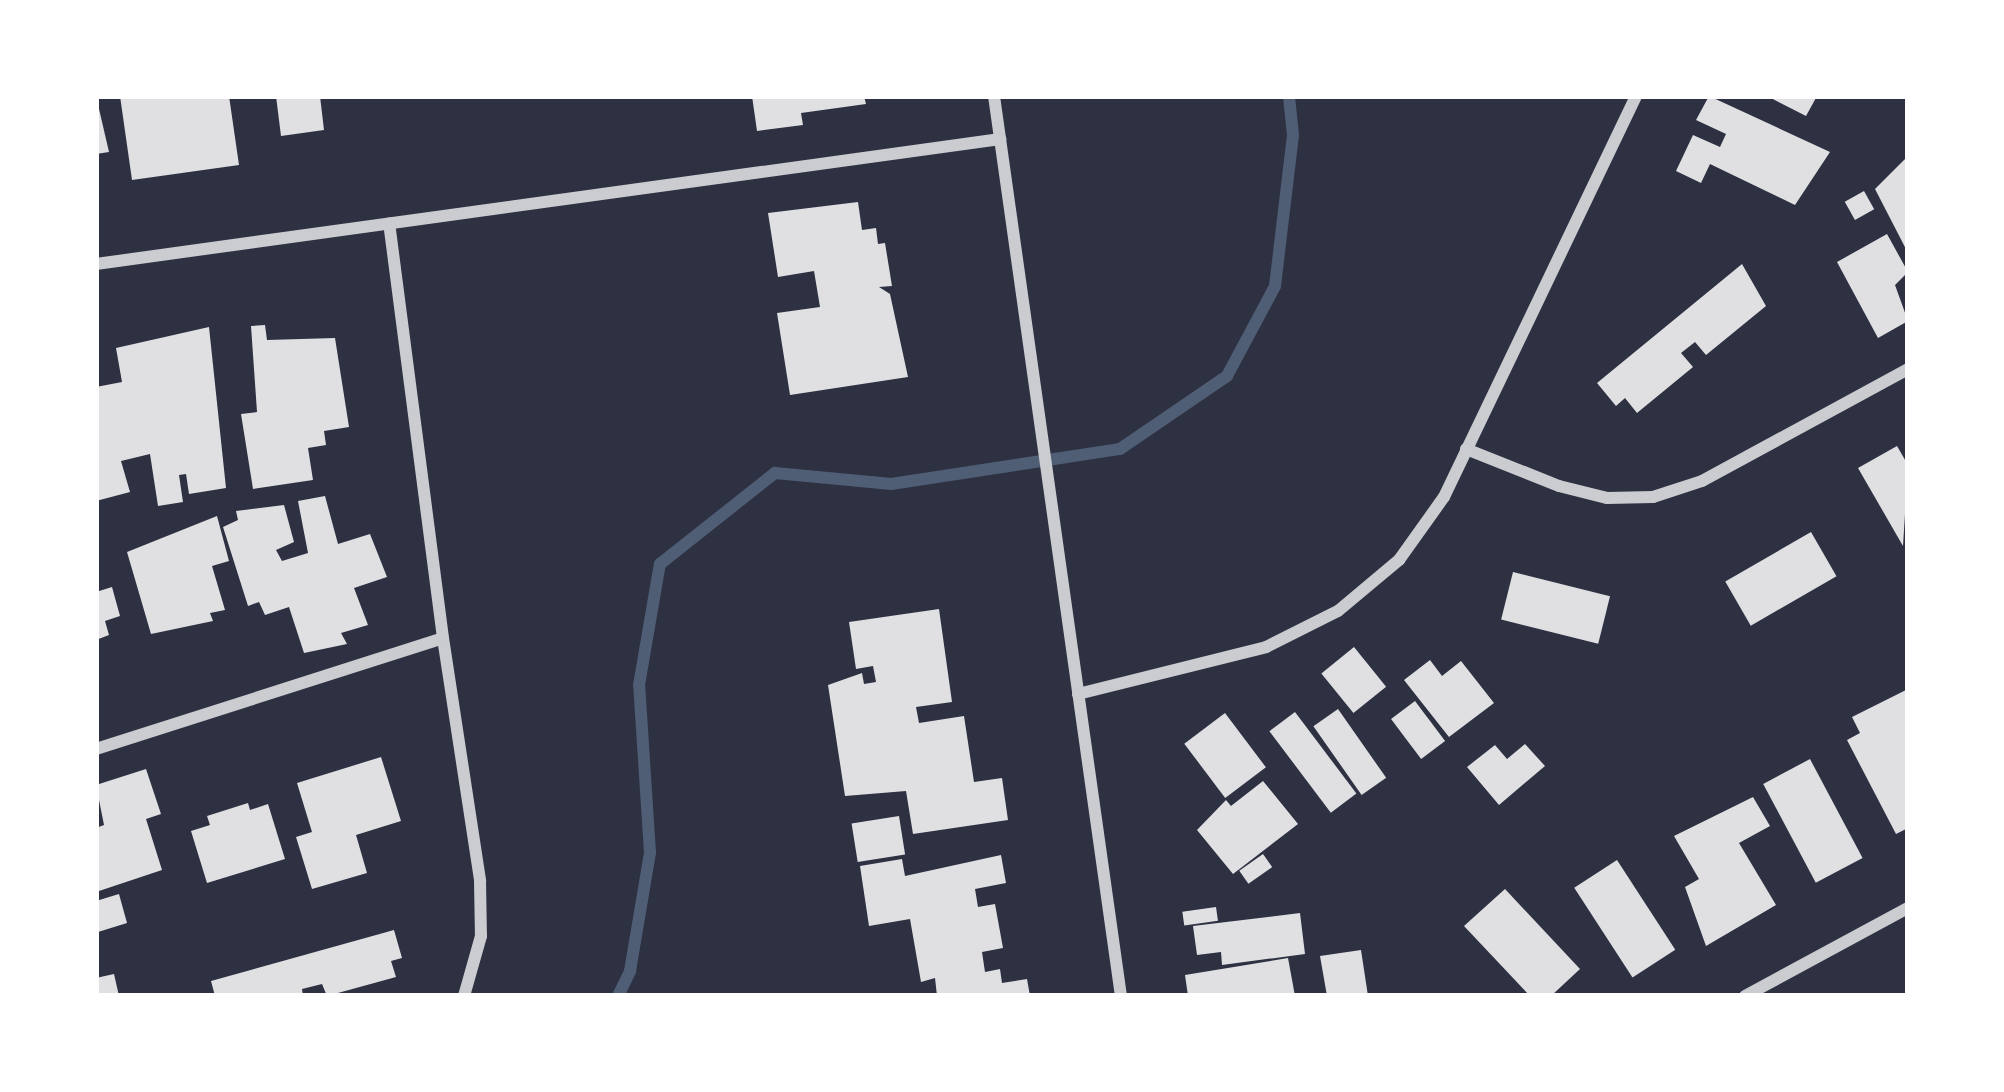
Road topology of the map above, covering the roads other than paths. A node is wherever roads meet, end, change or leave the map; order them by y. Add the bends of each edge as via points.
1 (994, 96) edge
2 (1636, 96) edge
3 (1000, 139) junction
4 (389, 223) junction
5 (96, 264) edge
6 (1908, 369) edge
7 (1466, 449) junction
8 (443, 638) junction
9 (1078, 694) junction
10 (96, 749) edge
11 (1908, 908) edge
12 (464, 996) edge
13 (1120, 996) edge
14 (1745, 996) edge

1 - 3 street
2 - 7 street
3 - 4 street
3 - 9 street
4 - 5 street
4 - 8 street
6 - 7 street via 1702,481 1653,497 1575,490
7 - 9 street via 1411,545 1338,611 1266,647
8 - 10 street
8 - 12 street via 480,881 481,936
9 - 13 street
11 - 14 street

